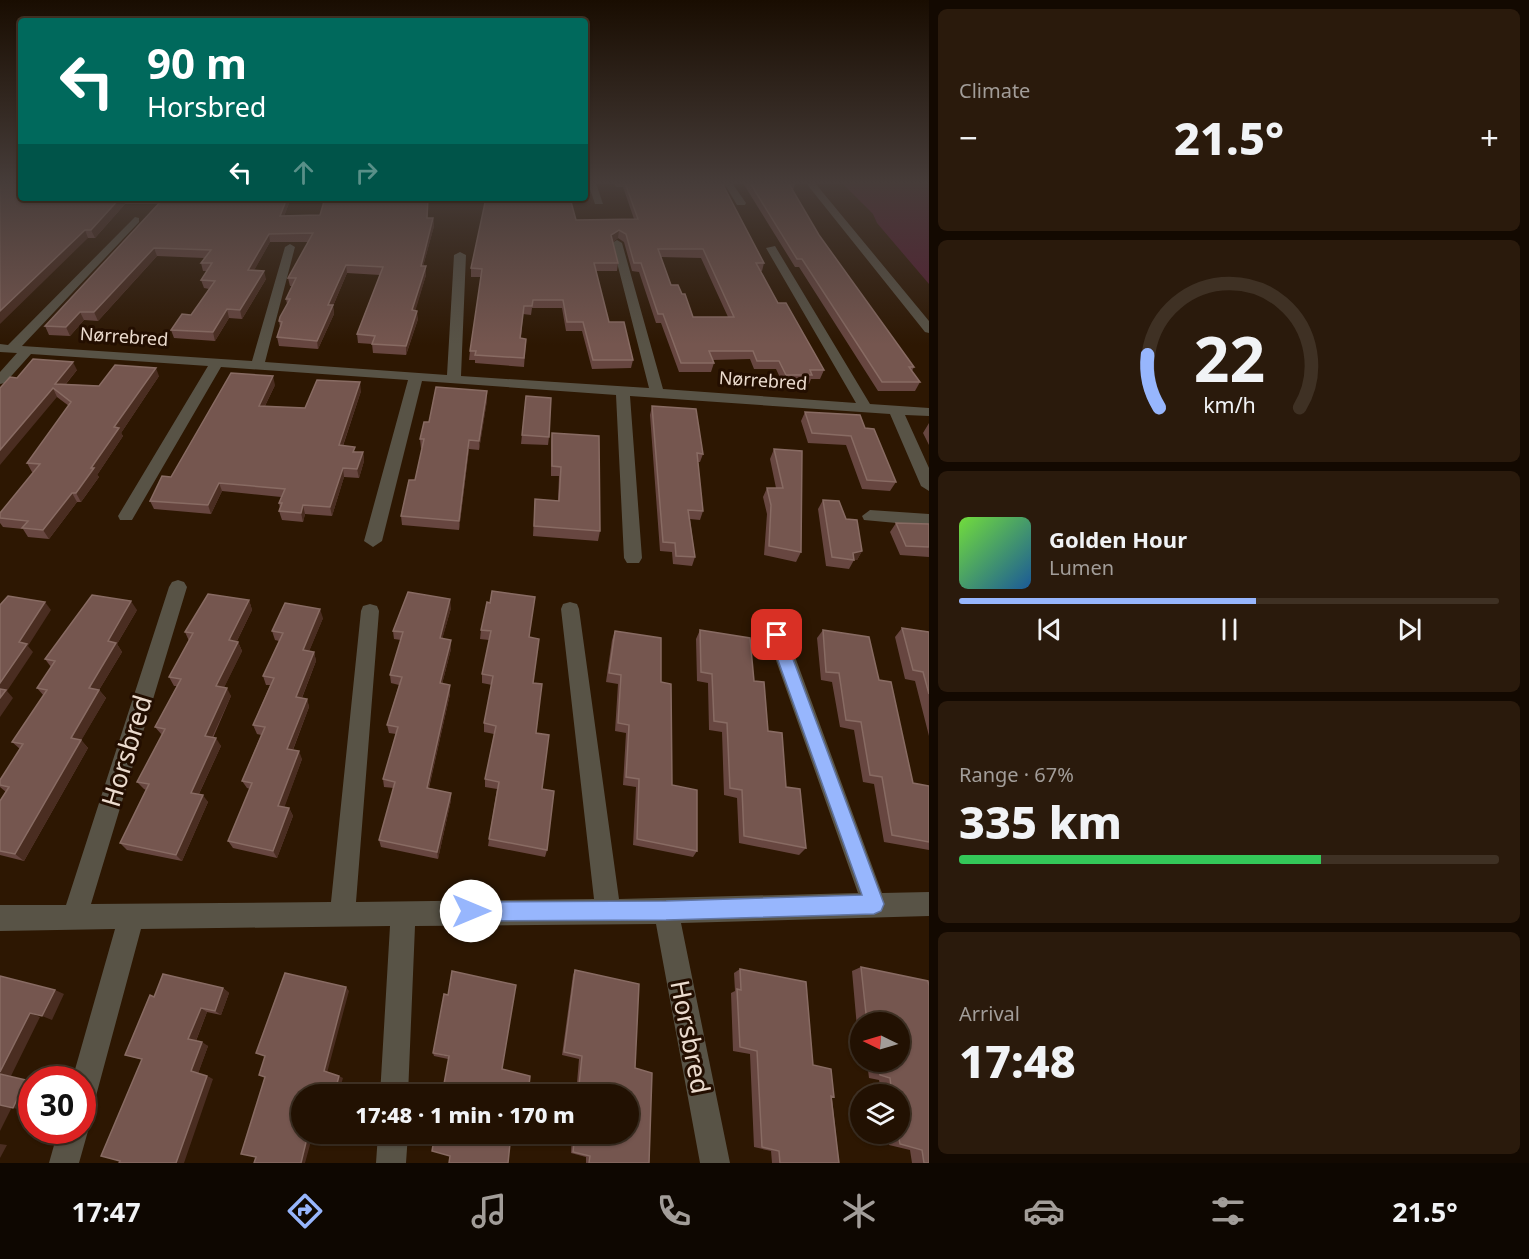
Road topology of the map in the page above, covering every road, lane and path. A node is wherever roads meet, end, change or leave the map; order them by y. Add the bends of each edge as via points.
1 (117, 237) edge
2 (855, 237) edge
3 (862, 237) edge
4 (617, 243) edge
5 (290, 247) dead end
6 (771, 248) dead end
7 (869, 254) junction
8 (460, 255) dead end
9 (929, 328) edge
10 (5, 348) edge
11 (27, 350) junction
12 (218, 363) junction
13 (256, 366) junction
14 (416, 377) junction
15 (454, 379) junction
16 (0, 380) edge
17 (622, 391) junction
18 (657, 393) junction
19 (866, 408) junction
20 (896, 410) junction
21 (929, 412) edge
22 (929, 486) edge
23 (126, 516) dead end
24 (870, 516) dead end
25 (929, 520) edge
26 (373, 541) dead end
27 (633, 558) dead end
28 (178, 587) dead end
29 (570, 609) dead end
30 (370, 611) dead end
31 (777, 635) dead end
32 (874, 904) junction
33 (929, 904) edge
34 (608, 911) junction
35 (666, 911) junction
36 (343, 912) junction
37 (403, 912) junction
38 (132, 915) junction
39 (75, 916) junction
40 (0, 918) edge
41 (90, 1066) edge
42 (395, 1084) edge
43 (69, 1144) edge
44 (392, 1144) edge
45 (64, 1163) edge
46 (391, 1163) edge
47 (715, 1163) edge

1 - 10 street, Nørrebred
2 - 7 street
3 - 7 street
4 - 18 street
5 - 13 street
6 - 19 street
7 - 9 street
8 - 15 street
10 - 11 street, Nørrebred
11 - 12 street, Nørrebred
11 - 16 street
12 - 13 street, Nørrebred
12 - 23 street
13 - 14 street, Nørrebred
14 - 15 street, Nørrebred
14 - 26 street
15 - 17 street, Nørrebred
17 - 18 street, Nørrebred
17 - 27 street
18 - 19 street, Nørrebred
19 - 20 street, Nørrebred
20 - 21 street, Nørrebred
20 - 22 street
24 - 25 street
28 - 39 street, Horsbred
29 - 34 street
30 - 36 street
31 - 32 street
32 - 33 street
32 - 35 street
34 - 35 street
34 - 37 street
35 - 47 street, Horsbred
36 - 37 street
36 - 38 street
37 - 42 street
38 - 39 street
38 - 41 street
39 - 40 street
43 - 45 street
44 - 46 street

